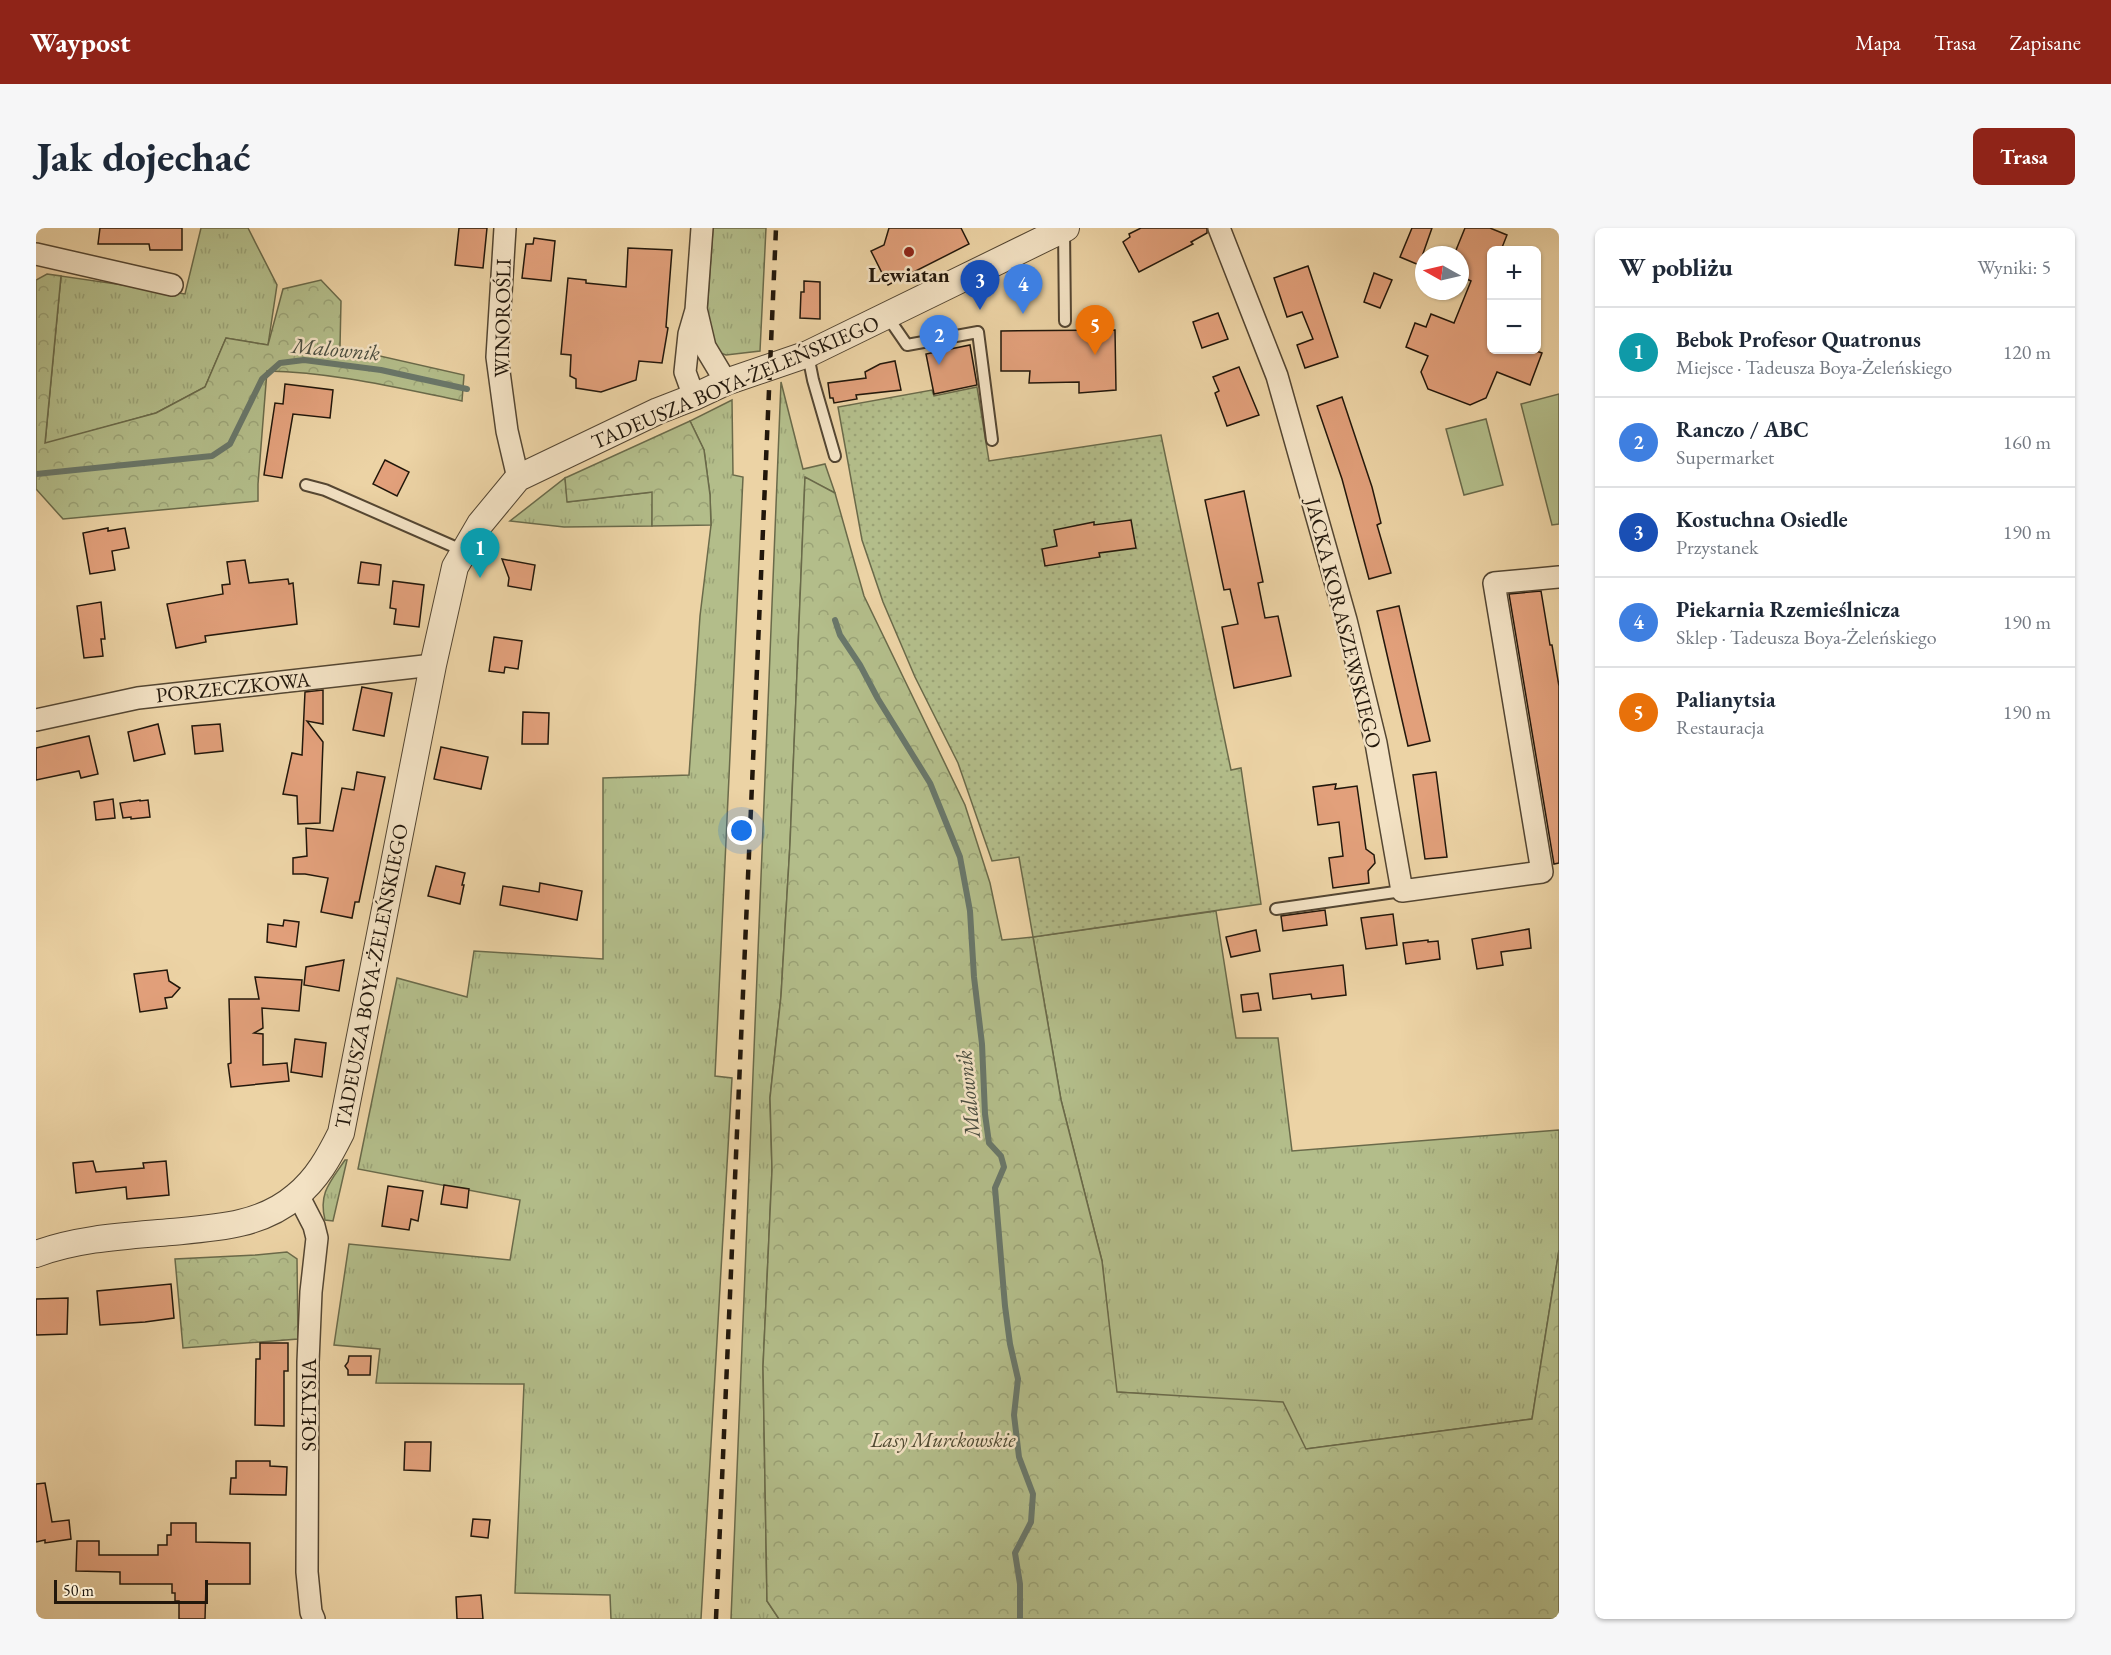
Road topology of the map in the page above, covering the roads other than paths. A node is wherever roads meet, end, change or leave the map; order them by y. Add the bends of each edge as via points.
1 (505, 228) edge
2 (702, 228) edge
3 (1065, 228) edge
4 (1219, 228) edge
5 (36, 254) edge
6 (172, 285) dead end
7 (696, 310) junction
8 (887, 316) junction
9 (1065, 321) dead end
10 (808, 354) junction
11 (726, 382) junction
12 (694, 397) junction
13 (992, 440) dead end
14 (835, 456) dead end
15 (518, 478) junction
16 (306, 484) dead end
17 (464, 551) junction
18 (1559, 577) edge
19 (433, 665) junction
20 (36, 720) edge
21 (1550, 871) edge
22 (1402, 891) junction
23 (1276, 909) dead end
24 (298, 1195) junction
25 (36, 1254) edge
26 (314, 1619) edge

1 - 15 street, WINOROŚLI via 497,357
2 - 7 street
3 - 8 street, TADEUSZA BOYA-ŻELEŃSKIEGO
3 - 9 lane
4 - 22 street, JACKA KORASZEWSKIEGO via 1277,376 1346,620 1376,743
5 - 6 street
7 - 11 street via 705,347
7 - 12 street via 685,372
8 - 10 street, TADEUSZA BOYA-ŻELEŃSKIEGO
8 - 13 lane via 907,345 978,332
10 - 11 street, TADEUSZA BOYA-ŻELEŃSKIEGO
10 - 14 lane
11 - 12 street, TADEUSZA BOYA-ŻELEŃSKIEGO
12 - 15 street, TADEUSZA BOYA-ŻELEŃSKIEGO
15 - 17 street, TADEUSZA BOYA-ŻELEŃSKIEGO via 480,524
16 - 17 lane
17 - 19 street, TADEUSZA BOYA-ŻELEŃSKIEGO via 455,567
18 - 21 street via 1494,584
19 - 20 street, PORZECZKOWA via 138,698
19 - 24 street, TADEUSZA BOYA-ŻELEŃSKIEGO via 341,1133 327,1161
21 - 22 street
22 - 23 lane
24 - 25 street, TADEUSZA BOYA-ŻELEŃSKIEGO via 273,1212 237,1225 75,1242
24 - 26 street, SOŁTYSIA via 317,1238 308,1362 307,1572

